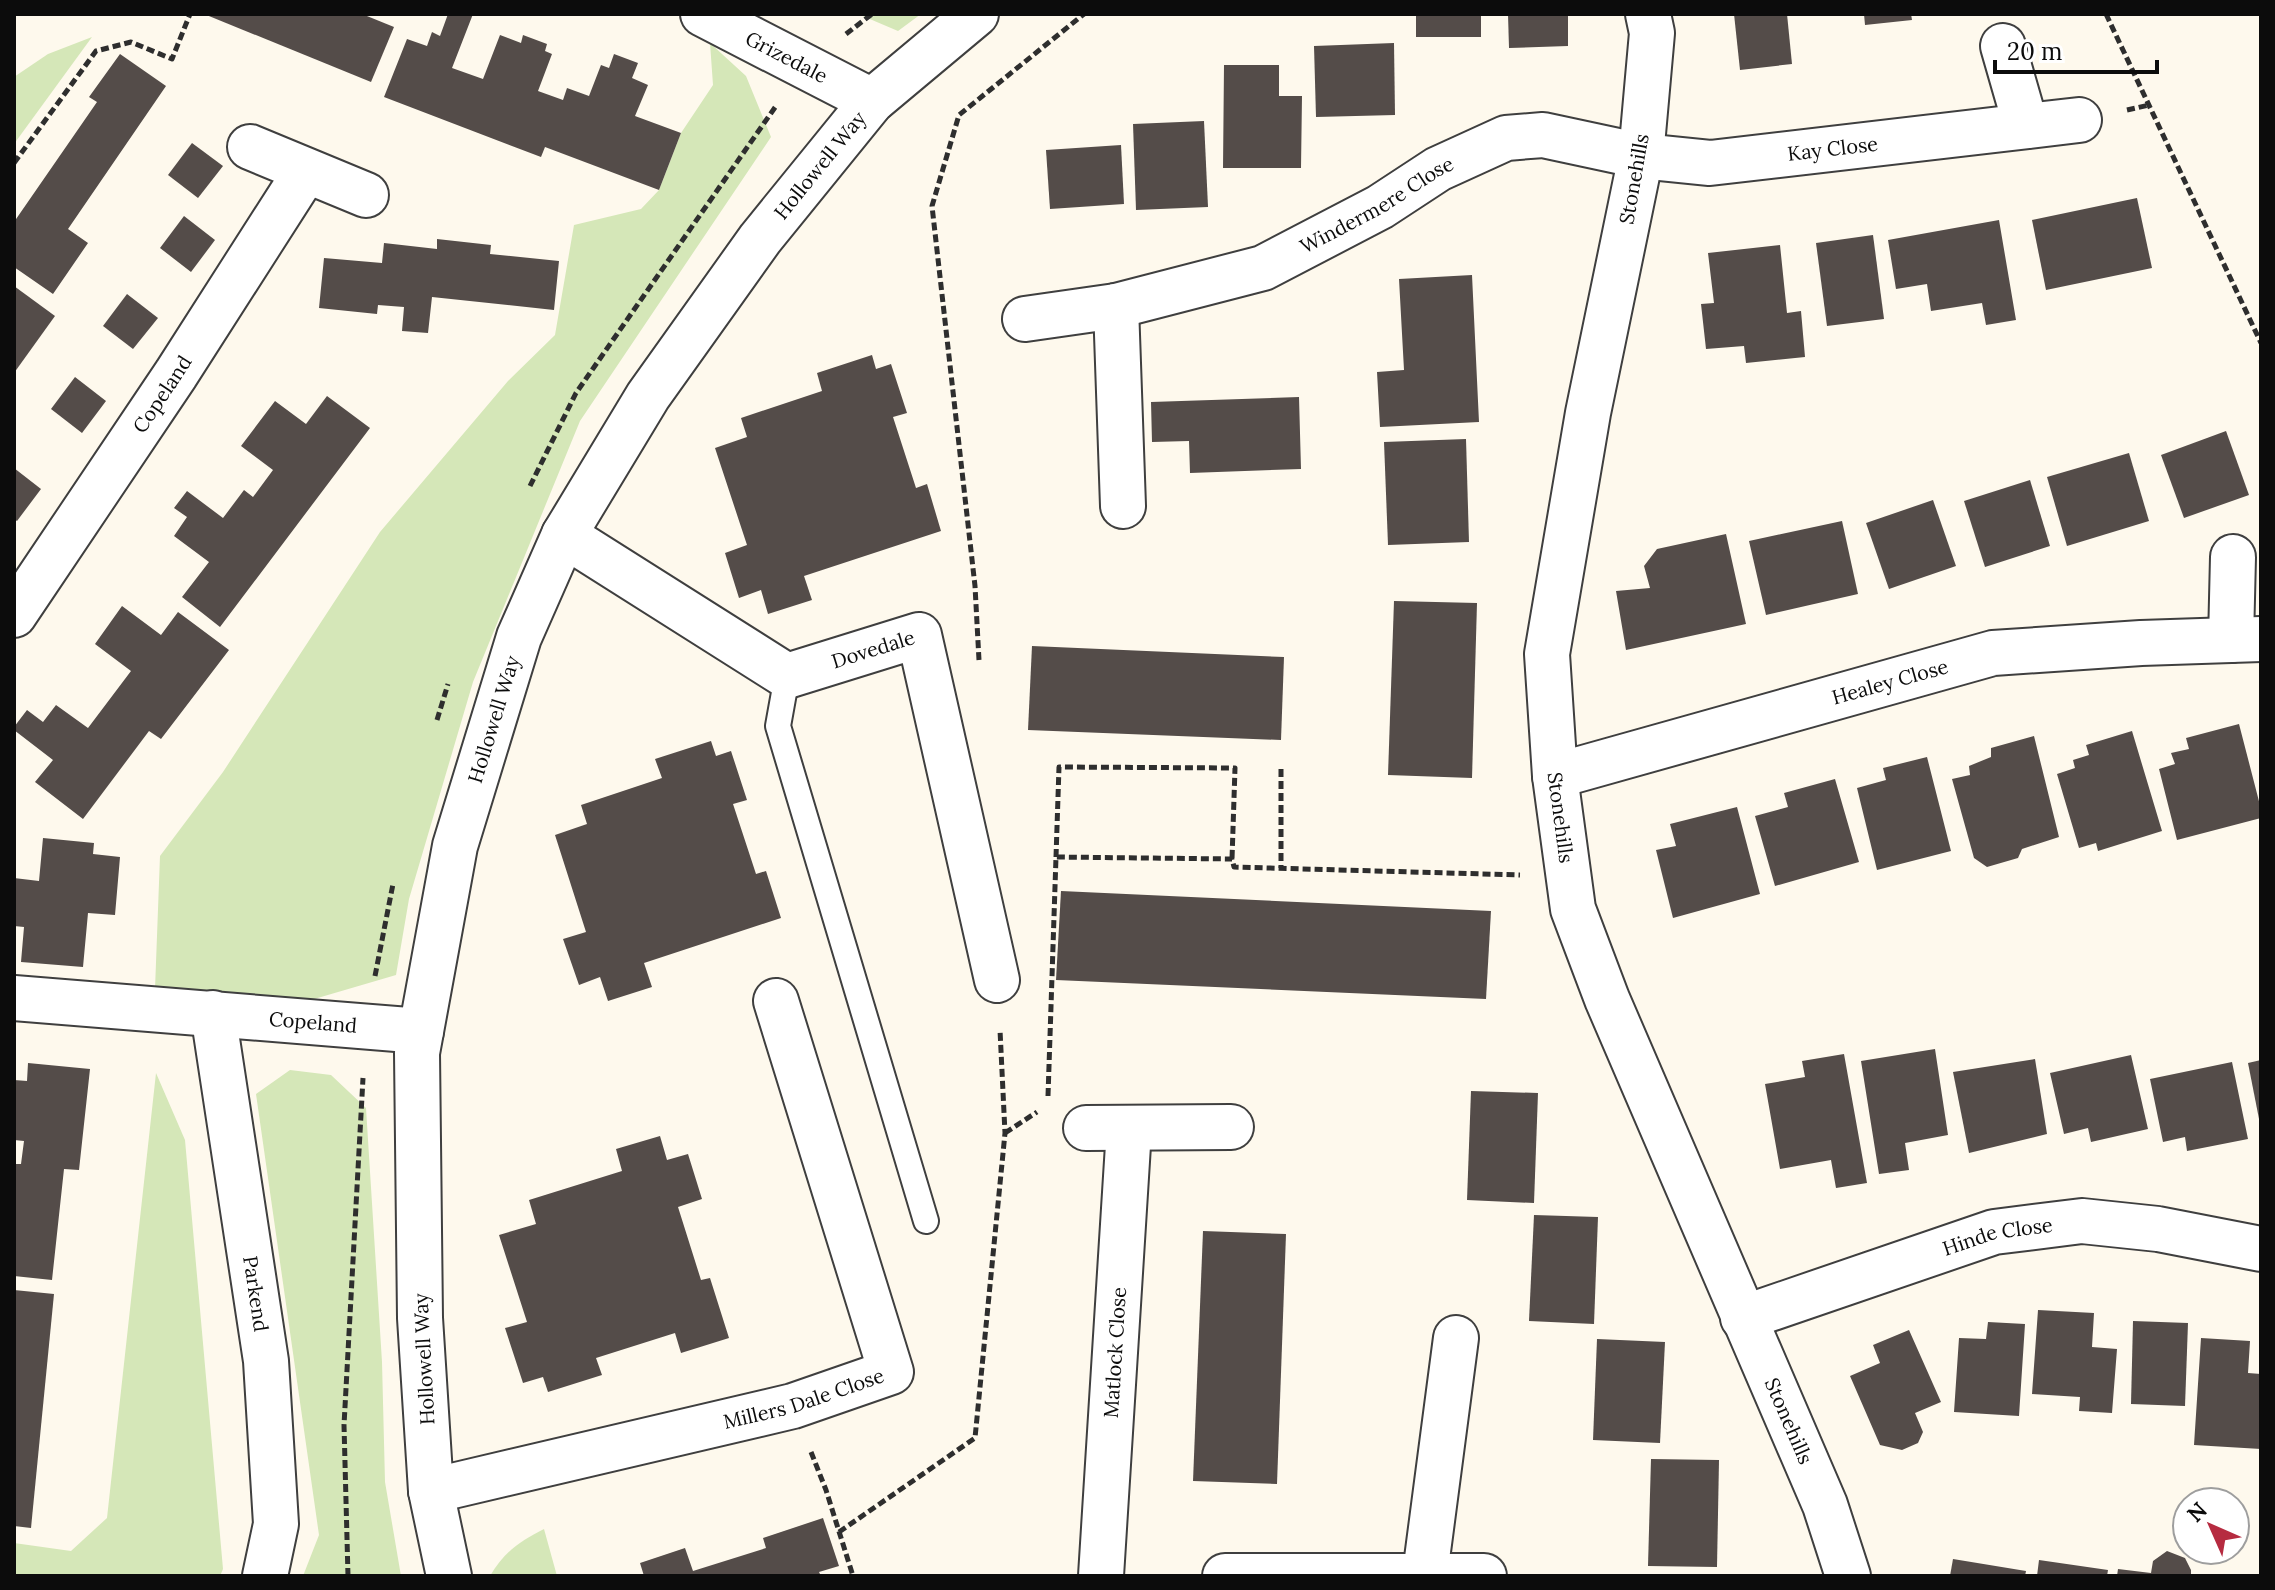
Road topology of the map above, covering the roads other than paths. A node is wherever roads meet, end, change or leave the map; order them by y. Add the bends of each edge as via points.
1 (976, 14) edge
2 (1648, 14) edge
3 (707, 15) edge
4 (2003, 46) dead end
5 (872, 101) junction
6 (2079, 120) dead end
7 (2026, 126) junction
8 (250, 147) dead end
9 (1641, 156) junction
10 (306, 171) junction
11 (366, 195) dead end
12 (1116, 306) junction
13 (1025, 319) dead end
14 (1123, 506) dead end
15 (564, 535) junction
16 (2233, 557) dead end
17 (14, 615) edge
18 (2246, 640) edge
19 (787, 676) junction
20 (1555, 776) junction
21 (997, 980) dead end
22 (14, 998) edge
23 (776, 1001) dead end
24 (213, 1013) junction
25 (421, 1031) junction
26 (1231, 1127) dead end
27 (1086, 1128) dead end
28 (1129, 1129) junction
29 (926, 1221) dead end
30 (2261, 1249) edge
31 (1743, 1318) junction
32 (1456, 1338) dead end
33 (431, 1491) junction
34 (1425, 1574) edge
35 (265, 1576) edge
36 (449, 1576) edge
37 (1101, 1576) edge
38 (1225, 1576) edge
39 (1484, 1576) edge
40 (1848, 1576) edge

1 - 5 street, Hollowell Way
2 - 9 street, Stonehills via 1652,33
3 - 5 street, Grizedale
4 - 7 street
5 - 15 street, Hollowell Way via 742,263 648,396
6 - 7 street, Kay Close
7 - 9 street, Kay Close via 1710,163
8 - 10 street
9 - 12 street, Windermere Close via 1543,135 1506,138 1438,169 1380,207 1263,268
9 - 20 street, Stonehills via 1588,413 1547,654
10 - 11 street
10 - 17 street, Copeland
12 - 13 street, Windermere Close
12 - 14 street
15 - 19 street
15 - 25 street, Hollowell Way via 519,637 455,846
16 - 18 street, Healey Close
18 - 20 street, Healey Close via 1993,653
19 - 21 street, Dovedale via 919,635
19 - 29 lane via 778,726
20 - 31 street, Stonehills via 1573,909
22 - 24 street, Copeland
23 - 33 street, Millers Dale Close via 891,1372 793,1406
24 - 25 street, Copeland
24 - 35 street, Parkend via 266,1361 276,1524
25 - 33 street, Hollowell Way via 420,1318
26 - 28 street
27 - 28 street
28 - 37 street, Matlock Close
30 - 31 street, Hinde Close via 2082,1221 1994,1232
31 - 40 street, Stonehills via 1825,1505
32 - 34 street
33 - 36 street, Hollowell Way
34 - 38 street
34 - 39 street

